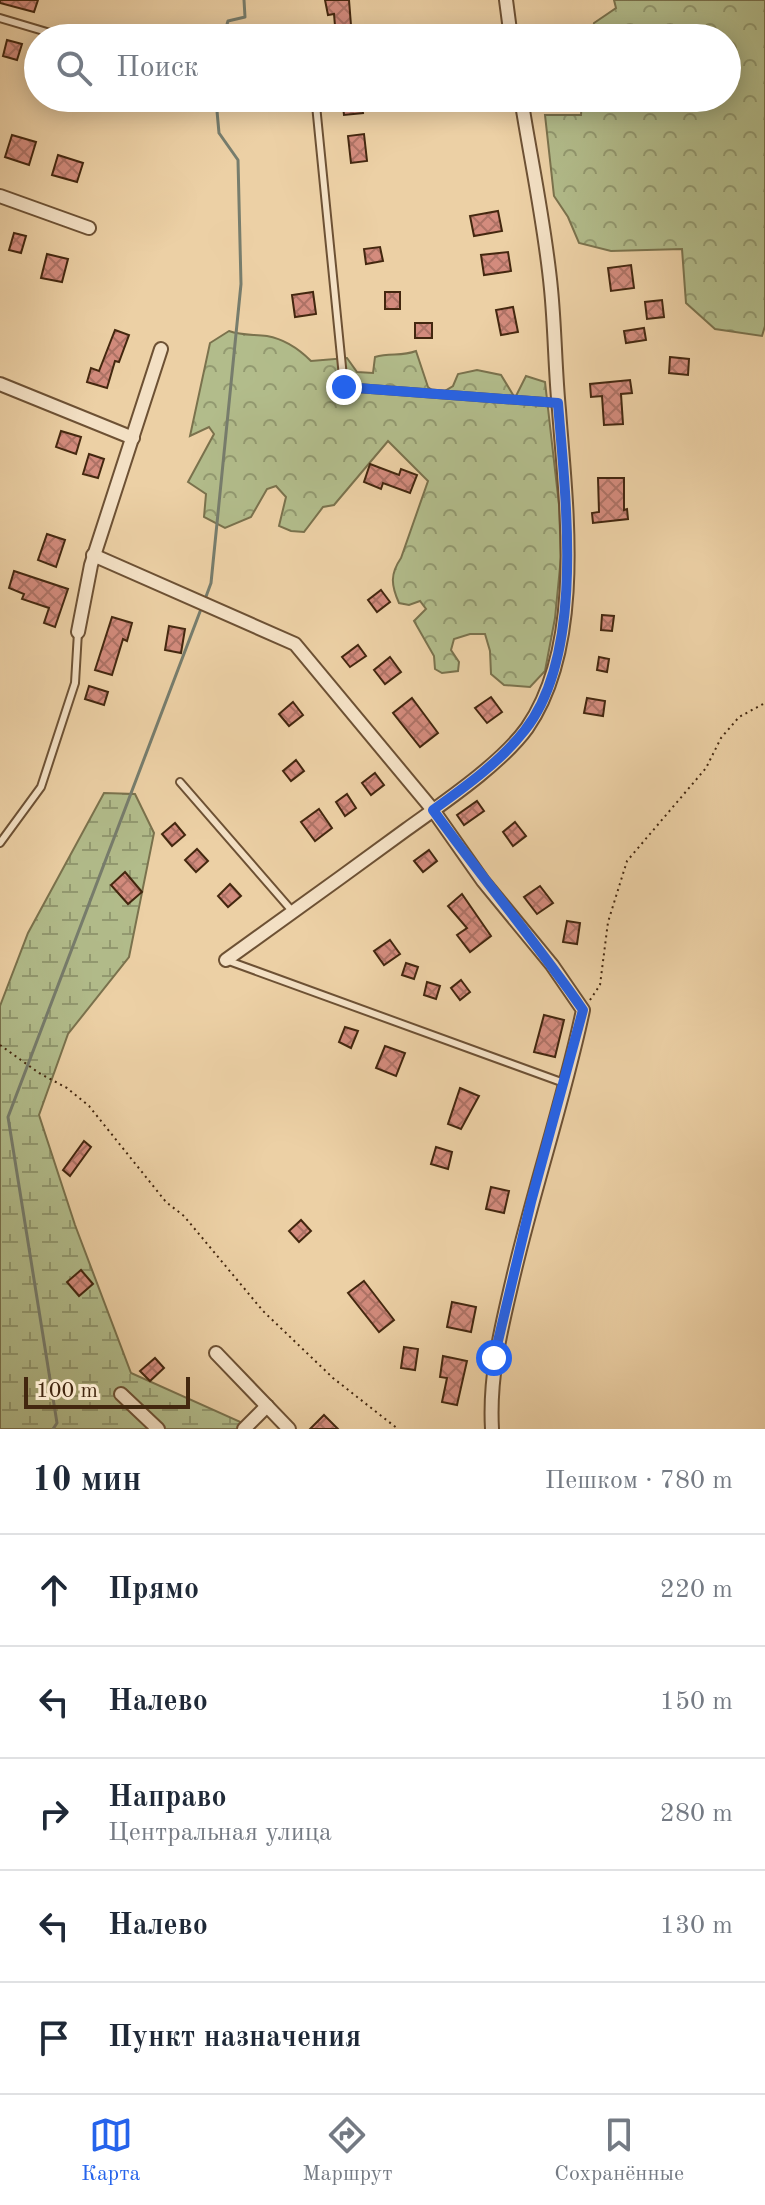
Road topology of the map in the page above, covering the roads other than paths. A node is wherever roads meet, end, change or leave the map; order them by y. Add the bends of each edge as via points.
1 (506, 0) edge
2 (0, 18) edge
3 (509, 24) edge
4 (24, 25) edge
5 (317, 112) edge
6 (523, 112) edge
7 (0, 196) edge
8 (89, 228) dead end
9 (161, 349) dead end
10 (0, 384) edge
11 (558, 403) junction
12 (133, 438) junction
13 (93, 555) junction
14 (78, 632) joint
15 (180, 782) dead end
16 (433, 810) junction
17 (0, 843) edge
18 (293, 912) junction
19 (226, 960) joint
20 (564, 1083) junction
21 (216, 1353) dead end
22 (121, 1394) dead end
23 (267, 1406) junction
24 (158, 1429) edge
25 (244, 1429) edge
26 (289, 1429) edge
27 (492, 1429) edge

1 - 3 street
2 - 4 lane
5 - 11 lane via 344,387
6 - 11 street via 551,287
7 - 8 street
9 - 12 street
10 - 12 street
11 - 16 street via 568,568 552,673 525,730
12 - 13 street
13 - 14 street
13 - 16 street via 295,644
14 - 17 lane via 75,683 41,787
15 - 18 lane
16 - 18 street
16 - 20 street via 583,1010
18 - 19 street
19 - 20 lane
20 - 27 street via 494,1358
21 - 23 street
22 - 24 street
23 - 25 street
23 - 26 street

